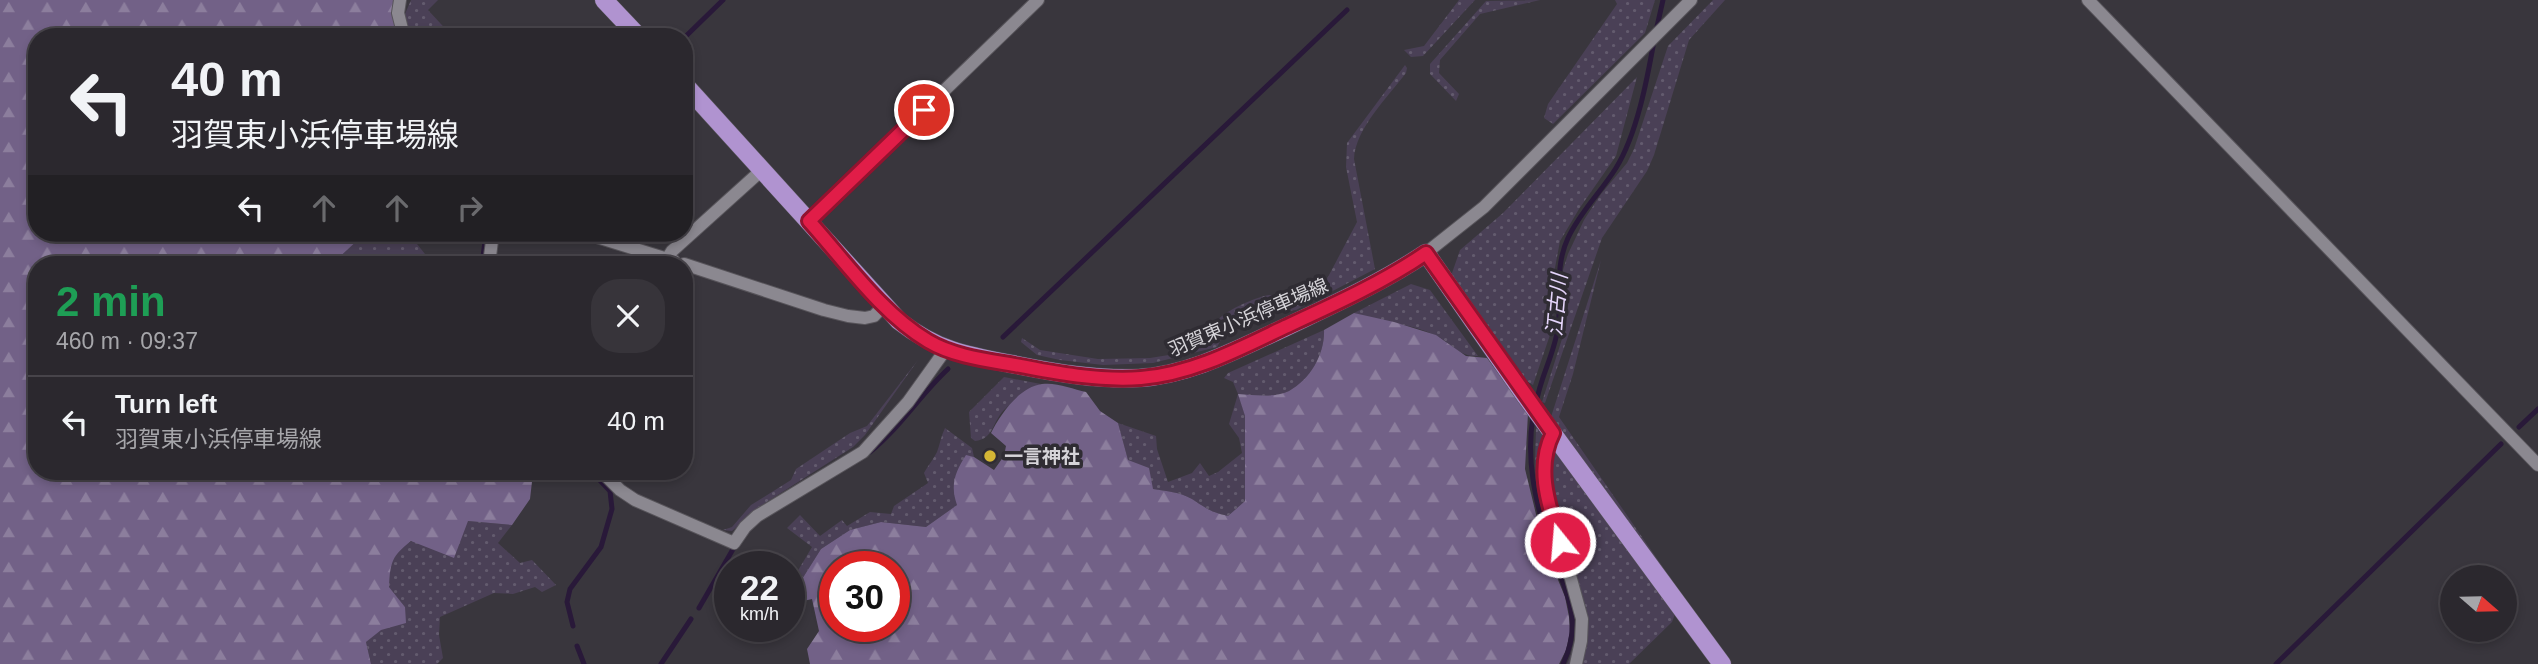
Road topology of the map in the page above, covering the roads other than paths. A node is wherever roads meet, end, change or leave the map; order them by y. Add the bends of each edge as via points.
1 (400, 0) edge
2 (604, 0) edge
3 (1038, 0) edge
4 (1691, 0) edge
5 (2088, 0) edge
6 (402, 28) edge
7 (630, 28) edge
8 (693, 94) edge
9 (763, 169) junction
10 (809, 221) junction
11 (693, 232) edge
12 (610, 242) edge
13 (682, 242) edge
14 (1426, 253) junction
15 (651, 256) edge
16 (668, 256) edge
17 (693, 267) edge
18 (884, 305) junction
19 (946, 349) junction
20 (1553, 433) junction
21 (2538, 465) edge
22 (610, 480) edge
23 (1576, 664) edge
24 (1722, 664) edge

1 - 6 street
2 - 7 main road
3 - 10 street
4 - 14 street via 1484,207
5 - 21 street
8 - 9 main road, 羽賀東小浜停車場線
9 - 10 main road, 羽賀東小浜停車場線
9 - 11 street
10 - 18 main road, 羽賀東小浜停車場線
12 - 15 street
13 - 16 street
14 - 19 main road, 羽賀東小浜停車場線 via 1313,314 1169,374 1087,376
14 - 20 main road
17 - 18 street via 848,316 874,316
18 - 19 main road, 羽賀東小浜停車場線 via 916,334
19 - 22 street via 908,402 863,452 757,516 734,543 635,500
20 - 23 street via 1546,447 1543,477 1582,619
20 - 24 main road

